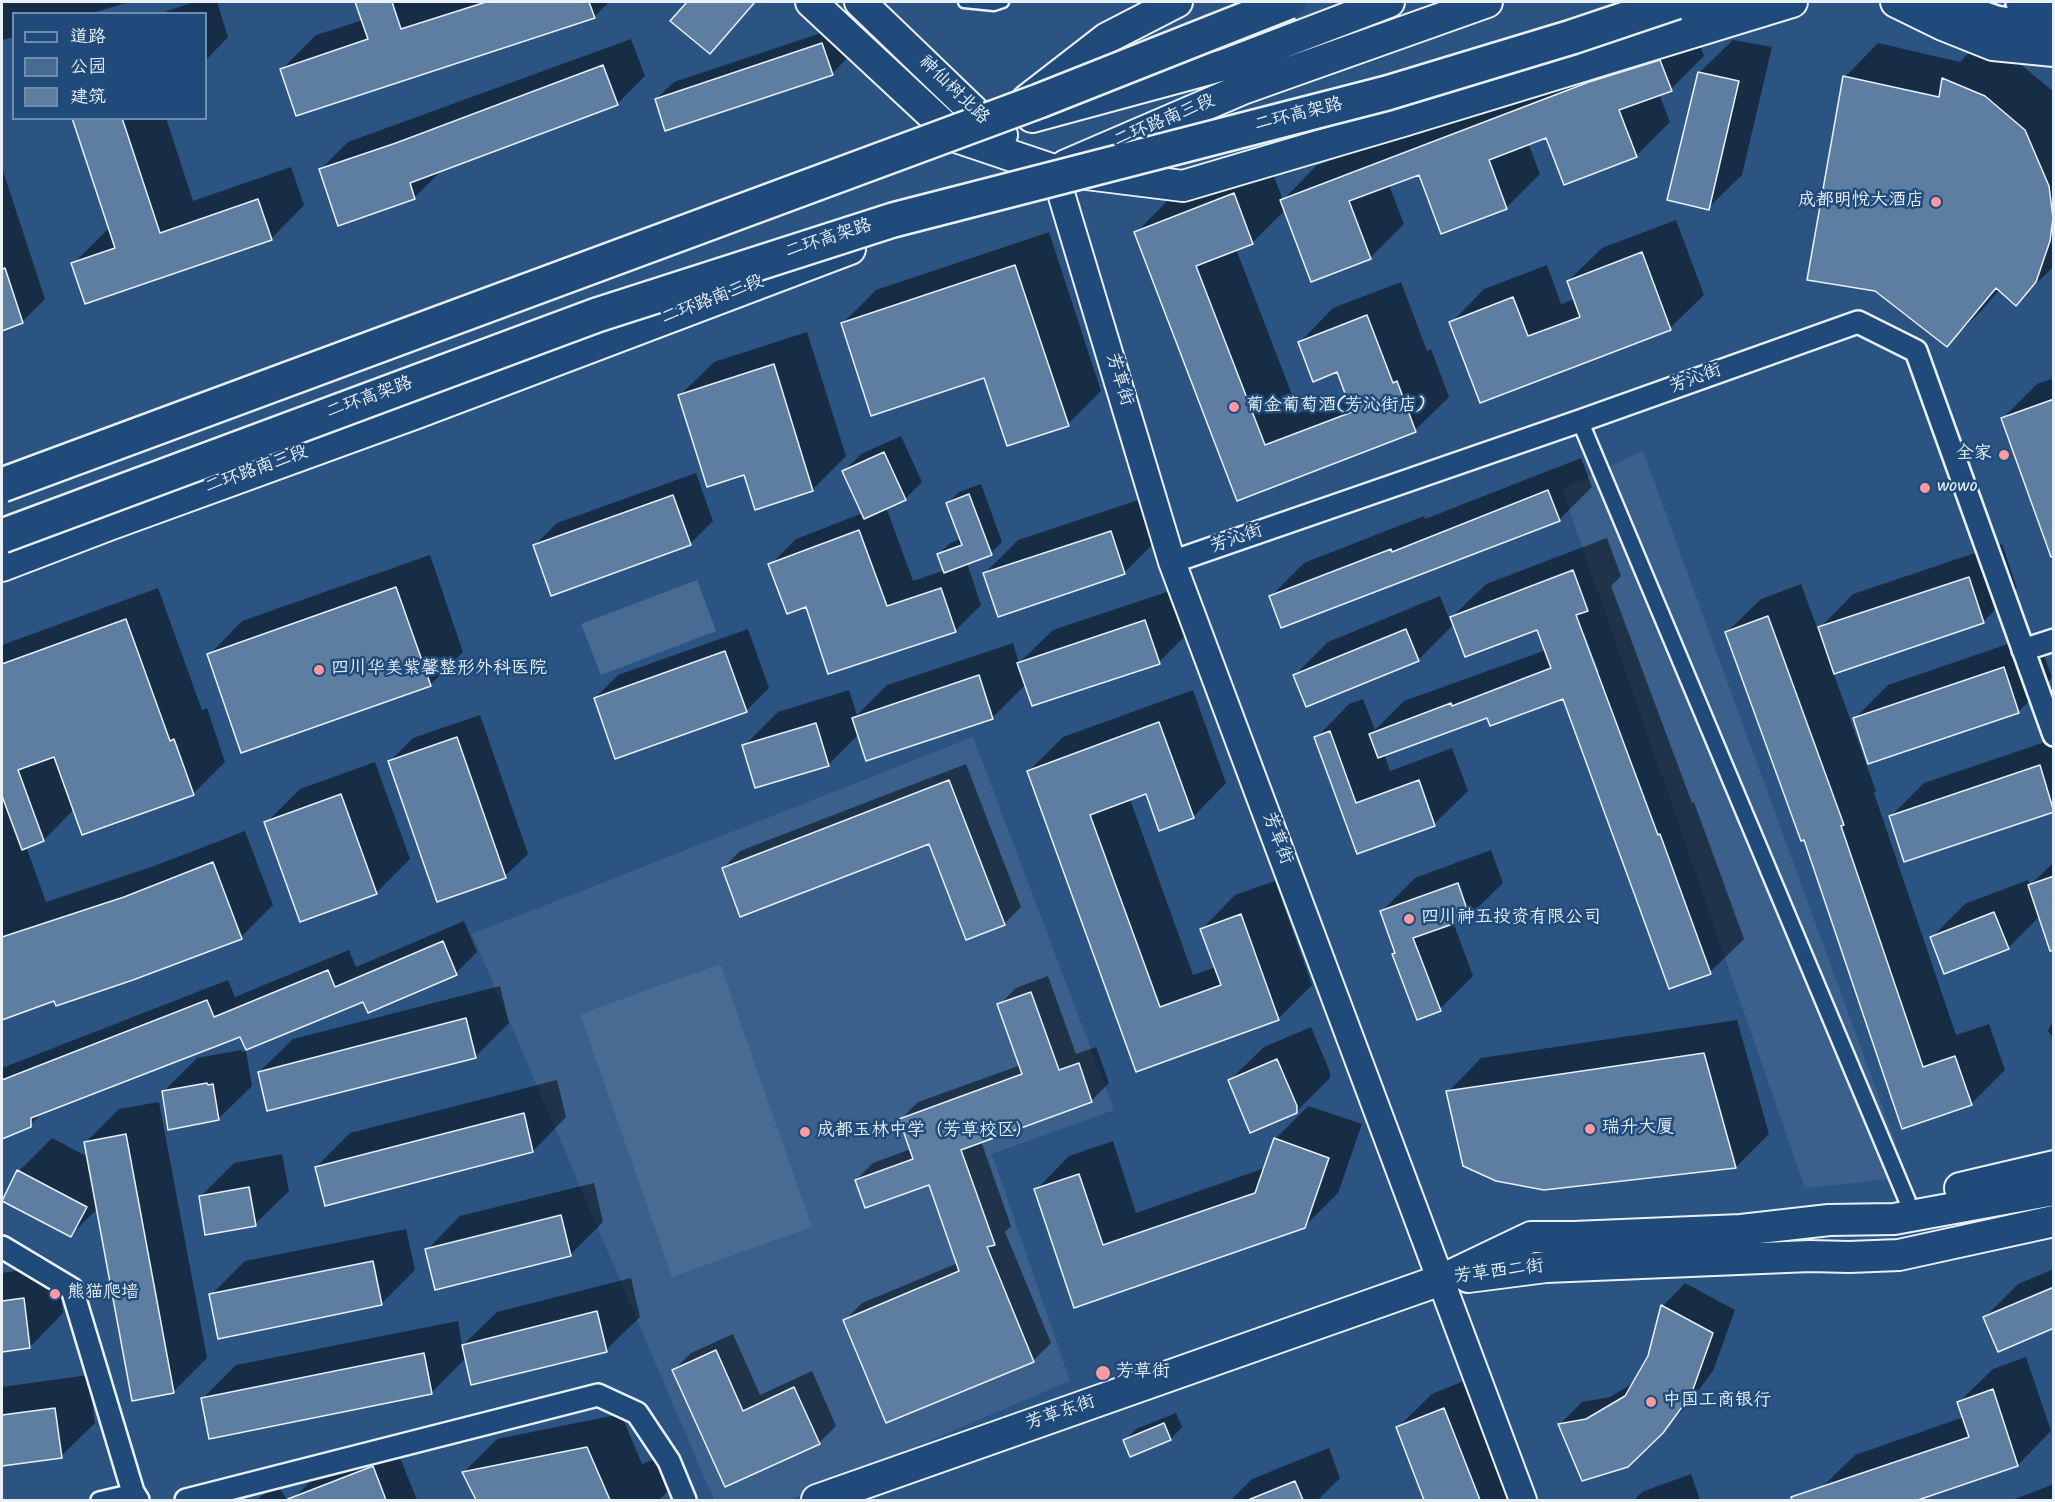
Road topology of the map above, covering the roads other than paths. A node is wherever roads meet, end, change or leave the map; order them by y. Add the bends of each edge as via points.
1 (811, 2) edge
2 (860, 2) edge
3 (963, 2) edge
4 (1003, 2) edge
5 (1177, 2) edge
6 (1289, 2) edge
7 (1389, 2) edge
8 (1487, 2) edge
9 (1676, 2) edge
10 (1726, 2) edge
11 (1792, 2) edge
12 (1896, 2) edge
13 (1945, 2) edge
14 (2023, 2) edge
15 (2054, 7) edge
16 (2054, 26) edge
17 (1572, 37) junction
18 (2054, 51) edge
19 (990, 128) junction
20 (956, 137) junction
21 (1054, 170) junction
22 (1581, 422) junction
23 (2, 484) edge
24 (2, 536) edge
25 (1172, 562) junction
26 (2, 566) edge
27 (2054, 640) edge
28 (2023, 650) junction
29 (2054, 735) edge
30 (2054, 1166) edge
31 (2054, 1190) edge
32 (1907, 1200) junction
33 (2054, 1202) edge
34 (1829, 1220) junction
35 (2054, 1221) edge
36 (2, 1247) edge
37 (1810, 1256) junction
38 (1441, 1280) junction
39 (135, 1496) edge
40 (99, 1500) edge
41 (186, 1500) edge
42 (685, 1500) edge
43 (817, 1500) edge
44 (1523, 1500) edge

1 - 20 main road
2 - 19 main road, 神仙树北路
3 - 4 lane
5 - 19 main road via 1107,38
6 - 23 main road, bridge via 1039,101
7 - 19 main road, 二环路南三段 via 1224,65
8 - 21 main road, 二环路南三段 via 1245,88
9 - 17 main road, 二环高架路, bridge
10 - 17 main road via 1605,43
11 - 21 main road via 1183,186
12 - 18 main road via 1993,45
13 - 16 main road via 1996,23 2033,28
14 - 15 main road
17 - 24 main road, 二环高架路, bridge via 1387,93 870,227 597,315
19 - 20 main road, 二环路南三段
19 - 21 main road, 神仙树北路
20 - 21 main road
20 - 23 main road, 二环路南三段 via 732,224
21 - 25 street, 芳草街
21 - 26 main road, 二环路南三段 via 440,405
22 - 25 street, 芳沁街
22 - 28 street, 芳沁街 via 1858,322 1916,351
22 - 32 street
25 - 38 street, 芳草街
27 - 28 street
28 - 29 street, 芳沁街
30 - 32 main road
31 - 34 main road via 1894,1219
32 - 34 main road
33 - 37 main road via 1880,1236
34 - 38 main road, 芳草西二街 via 1741,1230 1531,1237
35 - 37 main road via 1899,1255
36 - 39 street via 72,1289
37 - 38 main road, 芳草西二街 via 1546,1267
38 - 43 main road, 芳草东街
38 - 44 street, 芳草街
39 - 40 street
41 - 42 street via 598,1395 637,1413 669,1461

